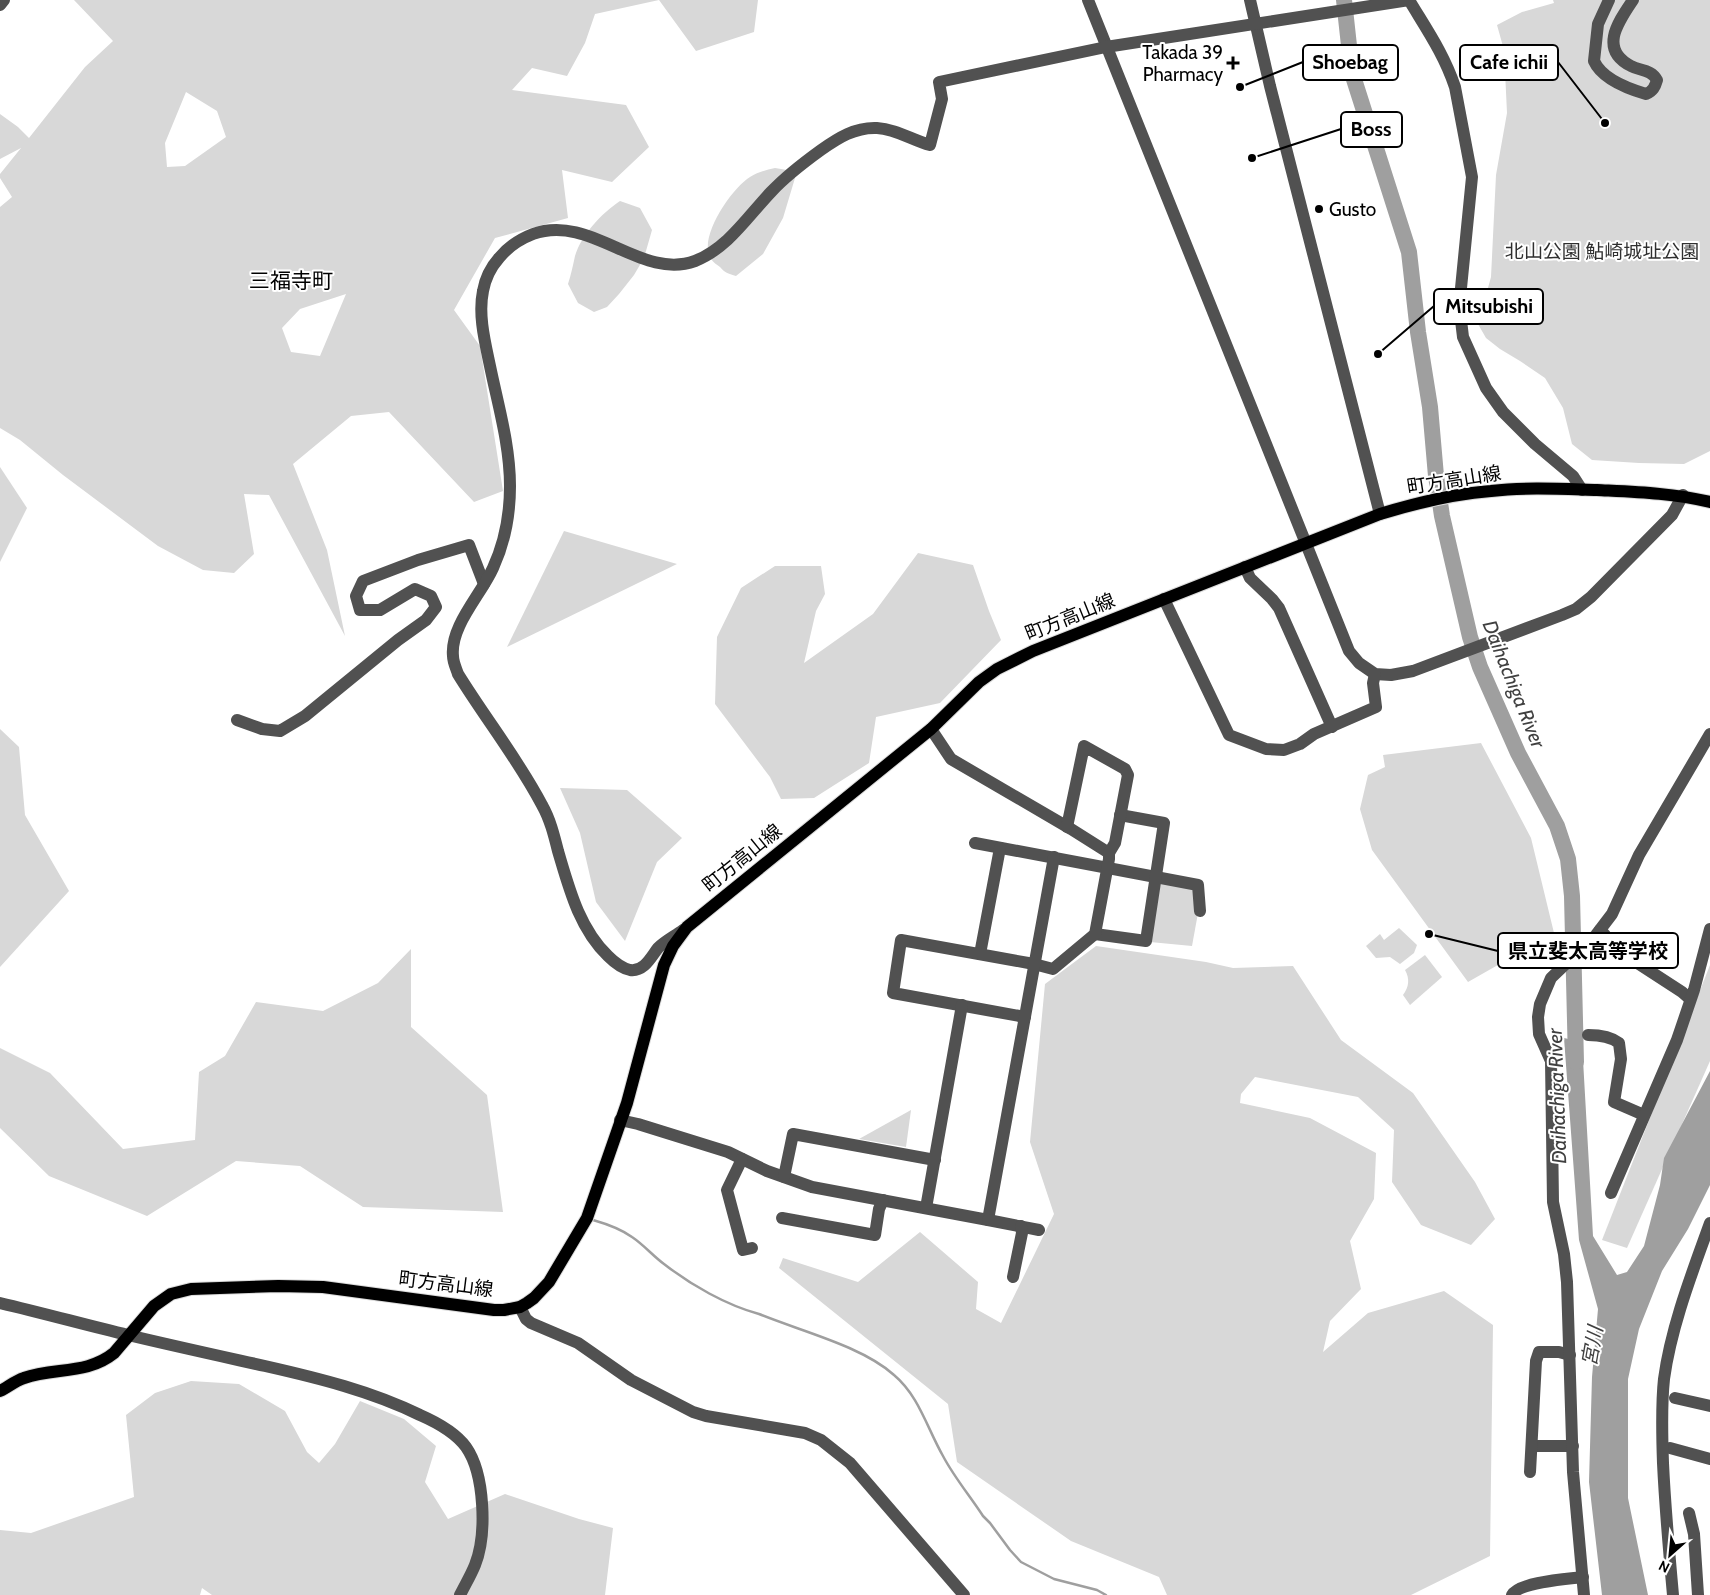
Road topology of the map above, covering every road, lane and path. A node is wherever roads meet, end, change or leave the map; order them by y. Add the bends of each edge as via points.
1 (4, 0) edge
2 (1088, 0) edge
3 (1250, 0) edge
4 (1409, 0) edge
5 (1609, 0) edge
6 (1633, 0) edge
7 (0, 5) edge
8 (1256, 25) junction
9 (1106, 47) junction
10 (1582, 490) junction
11 (1683, 495) junction
12 (1710, 502) edge
13 (1380, 514) junction
14 (1305, 544) junction
15 (1245, 567) junction
16 (484, 584) junction
17 (1164, 599) junction
18 (1375, 674) junction
19 (237, 720) dead end
20 (1332, 727) junction
21 (931, 729) junction
22 (1710, 734) edge
23 (1120, 815) junction
24 (1067, 827) junction
25 (975, 844) dead end
26 (1000, 848) junction
27 (1109, 853) junction
28 (1054, 858) junction
29 (1108, 868) junction
30 (1156, 877) junction
31 (1200, 911) dead end
32 (687, 927) junction
33 (1710, 929) edge
34 (1598, 933) junction
35 (1095, 934) junction
36 (980, 954) junction
37 (1034, 964) junction
38 (1690, 999) junction
39 (962, 1006) junction
40 (1026, 1017) junction
41 (1588, 1035) dead end
42 (1644, 1114) junction
43 (620, 1120) junction
44 (742, 1159) junction
45 (934, 1160) junction
46 (784, 1178) junction
47 (1611, 1193) dead end
48 (883, 1200) junction
49 (926, 1208) junction
50 (782, 1218) dead end
51 (988, 1220) junction
52 (1710, 1223) edge
53 (1021, 1226) junction
54 (1039, 1230) dead end
55 (752, 1248) dead end
56 (1013, 1277) dead end
57 (0, 1303) edge
58 (520, 1307) junction
59 (128, 1335) junction
60 (1570, 1355) junction
61 (0, 1392) edge
62 (1675, 1398) dead end
63 (1710, 1406) edge
64 (1532, 1446) junction
65 (1573, 1446) junction
66 (1670, 1448) dead end
67 (1710, 1459) edge
68 (1530, 1472) dead end
69 (1689, 1513) dead end
70 (1583, 1577) junction
71 (460, 1595) edge
72 (964, 1595) edge
73 (1512, 1595) edge
74 (1584, 1595) edge
75 (1673, 1595) edge
76 (1698, 1595) edge

1 - 7 street
2 - 9 street
3 - 8 street
4 - 8 street
4 - 10 street via 1451,73 1472,177 1461,288 1461,327 1466,346 1486,388 1503,412 1573,476
5 - 6 street via 1598,24 1596,67 1613,80 1646,94 1655,85 1654,74 1631,66 1620,58 1613,42 1614,31
8 - 9 street
8 - 13 street
9 - 14 street
9 - 16 street via 939,82 942,99 930,145 886,129 864,129 846,134 787,177 722,246 690,262 664,264 598,239 561,231 542,231 504,252 486,281 482,308 484,339 510,469 509,506 500,550
10 - 11 main road, 町方高山線
10 - 13 main road, 町方高山線 via 1493,490 1415,503
11 - 12 main road, 町方高山線
11 - 18 street via 1672,514 1576,609 1413,671
13 - 14 main road, 町方高山線
14 - 15 main road, 町方高山線
14 - 18 street via 1349,651
15 - 17 main road, 町方高山線
15 - 20 street via 1250,578 1279,608
16 - 19 street via 469,545 363,581 356,596 360,610 380,610 416,589 431,596 436,606 426,620 306,716 280,731 262,729
16 - 32 street via 456,632 454,664 543,807 581,920 605,953 623,968 632,970 638,970 659,947
17 - 20 street via 1229,735 1266,749 1284,750
17 - 21 main road, 町方高山線 via 1033,651 997,669
18 - 20 street via 1376,707
21 - 24 street via 951,759
21 - 32 main road, 町方高山線
22 - 34 street via 1639,855 1612,914
23 - 24 street via 1128,775 1126,769 1084,746
23 - 27 street via 1115,843
23 - 30 street via 1164,823
24 - 27 street
25 - 26 street
26 - 28 street
26 - 36 street
27 - 29 street
28 - 29 street
28 - 37 street
29 - 30 street
29 - 35 street
30 - 31 street via 1198,885
30 - 35 street via 1146,941
32 - 43 main road, 町方高山線 via 664,964 640,1059
33 - 38 street
34 - 38 street via 1606,935 1602,940
34 - 60 street via 1555,974 1542,996 1538,1017 1539,1034 1551,1061 1553,1202 1566,1268
35 - 37 street via 1052,969
36 - 37 street
36 - 39 street via 901,940 893,993
37 - 40 street
38 - 42 street via 1677,1040
39 - 40 street
39 - 45 street
40 - 51 street
41 - 42 street via 1615,1039 1619,1043 1621,1058 1614,1102
42 - 47 street
43 - 44 street
43 - 58 main road, 町方高山線 via 587,1218 548,1282 534,1298
44 - 46 street
44 - 55 street via 727,1190 743,1250
45 - 46 street via 793,1134
45 - 49 street
46 - 48 street via 812,1187
48 - 49 street
48 - 50 street via 875,1235
49 - 51 street
51 - 53 street
52 - 75 street via 1683,1299 1664,1378 1662,1438
53 - 54 street
53 - 56 street
57 - 59 street
58 - 59 main road, 町方高山線 via 494,1310 323,1288 211,1288 181,1291 162,1300
58 - 72 street via 531,1323 578,1342 631,1380 694,1412 805,1433 821,1440 850,1463
59 - 61 main road, 町方高山線 via 114,1354 96,1365 29,1376
59 - 71 street via 327,1380 399,1404 456,1436 476,1467 482,1524 476,1564
60 - 64 street via 1539,1352
60 - 65 street
62 - 63 street
64 - 65 street
64 - 68 street
65 - 70 street
66 - 67 street
69 - 76 street via 1694,1534
70 - 73 street via 1520,1588
70 - 74 street

